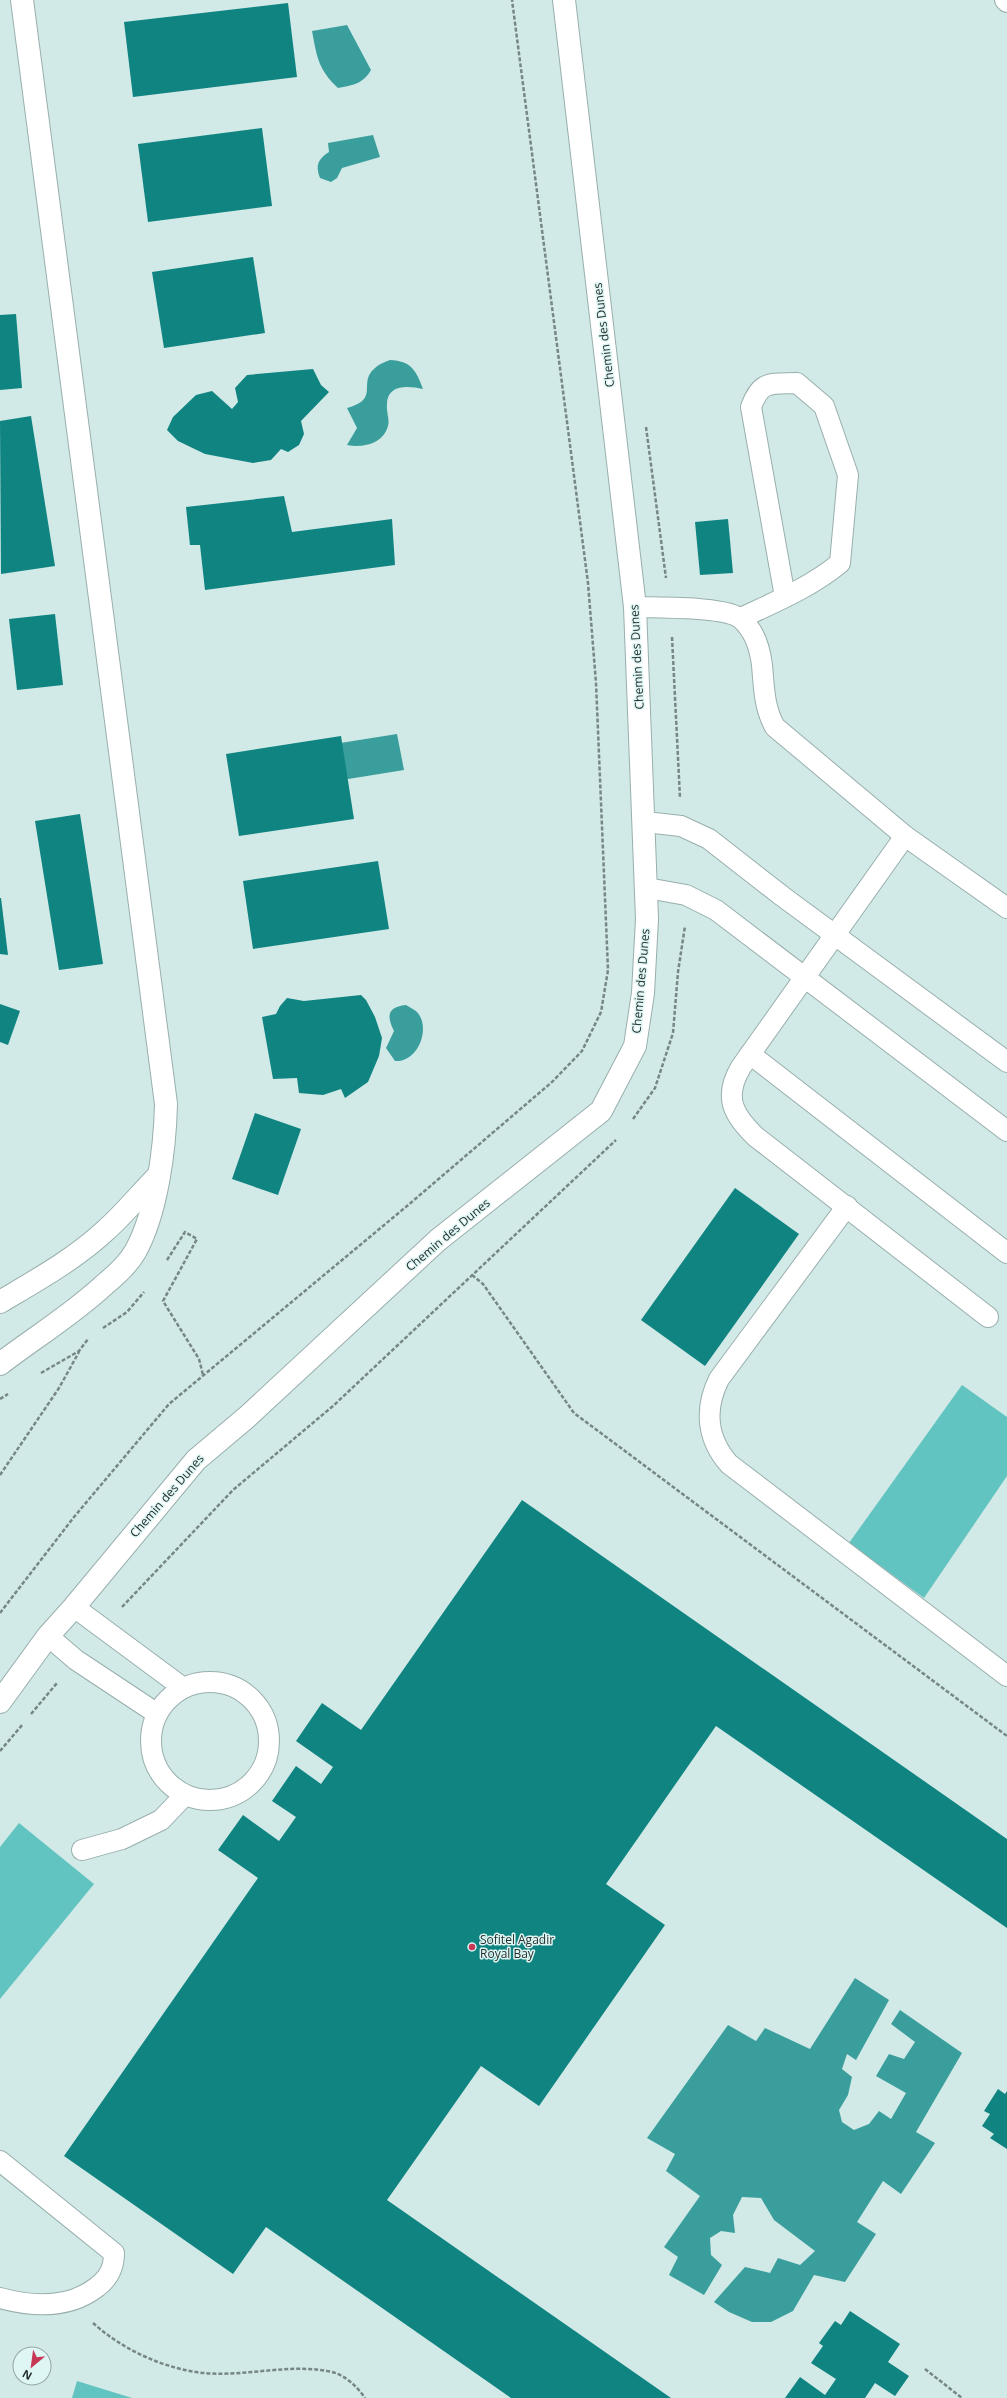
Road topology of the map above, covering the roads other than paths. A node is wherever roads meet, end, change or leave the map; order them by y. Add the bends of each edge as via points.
1 (22, 0) edge
2 (564, 0) edge
3 (785, 597) junction
4 (636, 607) junction
5 (741, 618) junction
6 (645, 822) junction
7 (905, 836) junction
8 (647, 888) junction
9 (1007, 908) edge
10 (835, 935) junction
11 (805, 977) junction
12 (750, 1054) junction
13 (1007, 1062) edge
14 (1007, 1131) edge
15 (159, 1175) junction
16 (847, 1206) junction
17 (1007, 1253) edge
18 (0, 1302) edge
19 (988, 1317) dead end
20 (0, 1364) edge
21 (74, 1608) junction
22 (48, 1636) junction
23 (1007, 1676) edge
24 (182, 1687) junction
25 (0, 1702) edge
26 (156, 1713) junction
27 (185, 1795) junction
28 (82, 1850) dead end
29 (0, 2161) edge
30 (0, 2298) edge

1 - 15 street via 166,1104 166,1137
2 - 4 street, Chemin des Dunes
3 - 3 lane via 824,577 840,563 848,475 824,406 796,383 768,384 757,392 751,407
3 - 5 lane
4 - 5 lane via 726,612
4 - 6 street, Chemin des Dunes
5 - 7 lane via 757,640 768,714 776,727
6 - 8 street, Chemin des Dunes
6 - 10 lane via 681,826 709,839
7 - 9 lane
7 - 10 lane
8 - 11 lane via 686,895 716,910
8 - 21 street, Chemin des Dunes via 642,993 634,1046 601,1111 438,1240 247,1418 196,1460
10 - 11 lane
10 - 13 lane
11 - 12 lane
11 - 14 lane
12 - 16 lane via 734,1078 731,1089 736,1116 756,1137
12 - 17 lane
15 - 18 street via 107,1230 86,1247 62,1265
15 - 20 street via 148,1222 135,1252 116,1275 83,1306
16 - 19 lane
16 - 23 lane via 719,1379 712,1393 708,1423 719,1452 729,1464
21 - 22 street, Chemin des Dunes
21 - 24 lane
22 - 25 street, Chemin des Dunes
22 - 26 lane via 76,1660
24 - 26 lane via 168,1698
24 - 27 lane via 207,1681 231,1685 252,1699 267,1722 269,1750 259,1775 239,1793 212,1801
26 - 27 lane via 150,1745 161,1775
27 - 28 lane via 161,1820 122,1839
29 - 30 lane via 114,2253 114,2265 109,2276 87,2296 70,2302 22,2304

